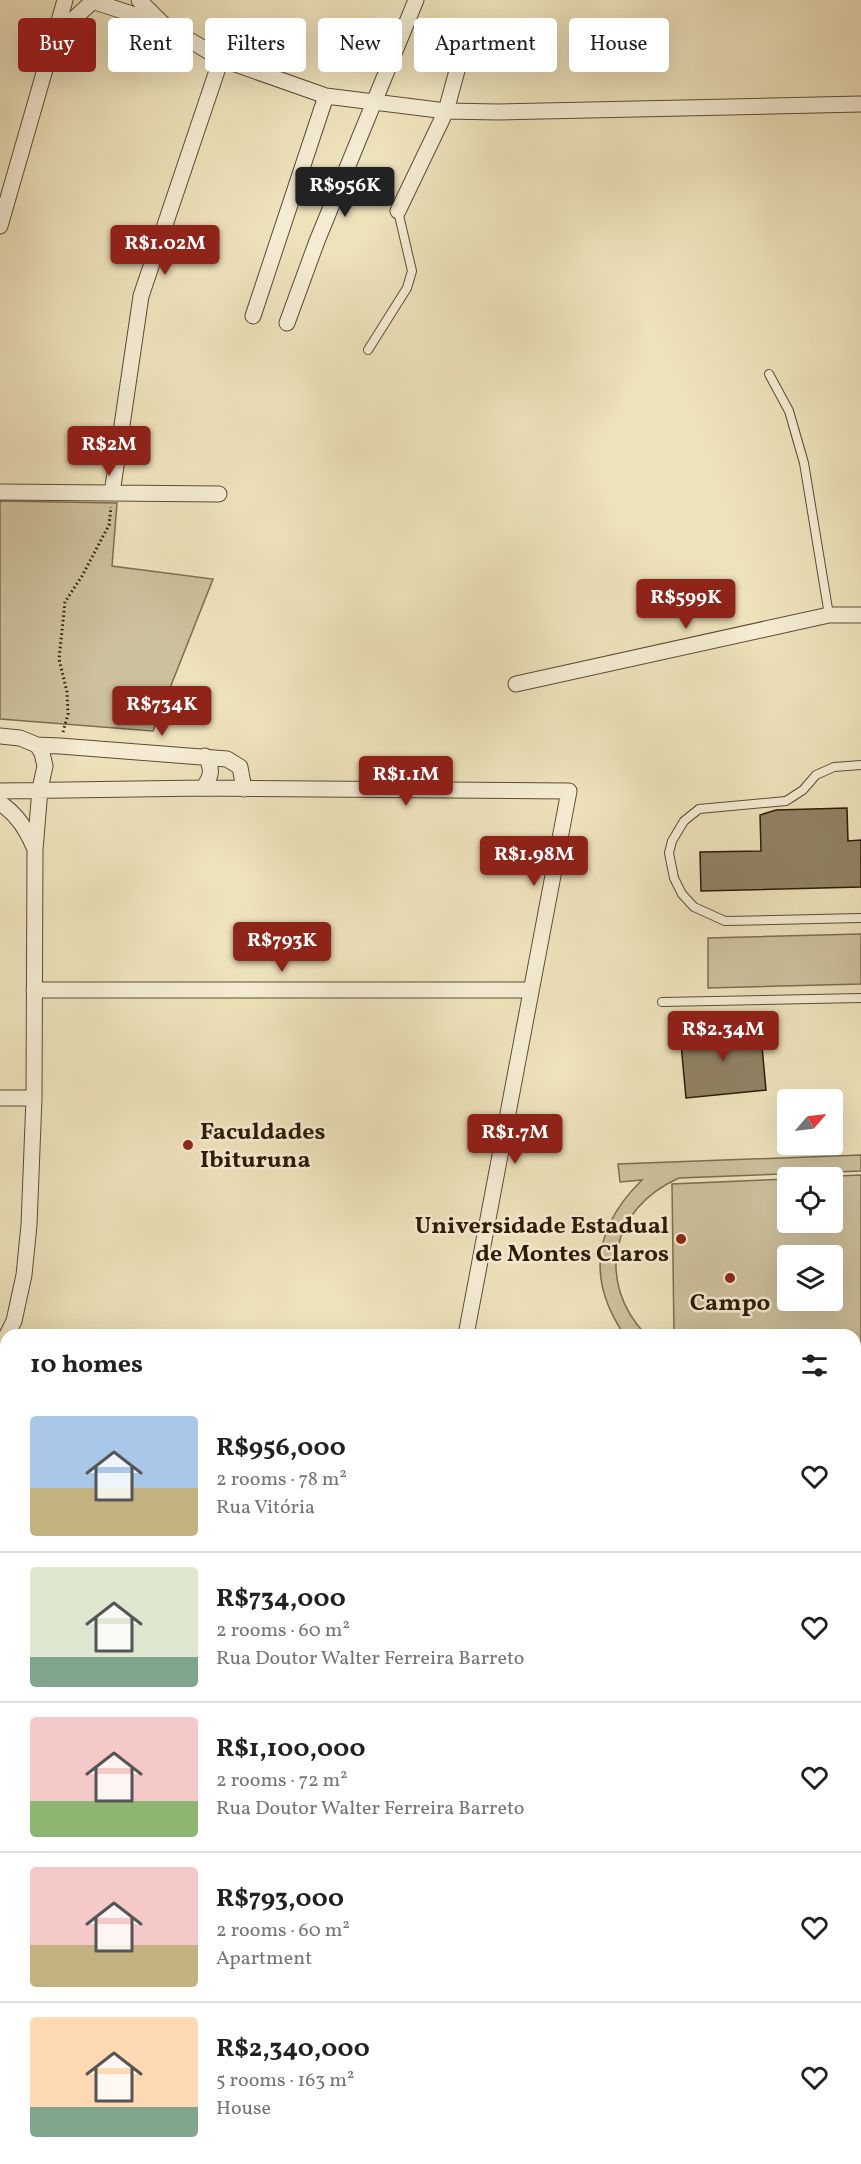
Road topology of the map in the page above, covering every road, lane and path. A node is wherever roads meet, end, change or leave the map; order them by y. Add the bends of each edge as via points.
1 (65, 0) edge
2 (139, 0) edge
3 (416, 0) edge
4 (93, 1) edge
5 (59, 18) edge
6 (75, 18) edge
7 (145, 18) edge
8 (157, 18) edge
9 (43, 72) edge
10 (216, 72) edge
11 (257, 72) edge
12 (457, 72) edge
13 (326, 96) junction
14 (374, 102) junction
15 (861, 104) edge
16 (446, 111) junction
17 (398, 212) joint
18 (0, 226) edge
19 (253, 316) dead end
20 (287, 323) dead end
21 (368, 350) dead end
22 (769, 374) dead end
23 (0, 492) edge
24 (112, 493) junction
25 (219, 494) dead end
26 (830, 615) junction
27 (861, 615) edge
28 (516, 684) dead end
29 (0, 736) edge
30 (37, 745) junction
31 (60, 746) junction
32 (205, 756) junction
33 (861, 765) edge
34 (203, 788) junction
35 (40, 789) junction
36 (244, 789) junction
37 (0, 791) edge
38 (0, 803) edge
39 (35, 850) junction
40 (861, 918) edge
41 (34, 990) junction
42 (531, 990) junction
43 (861, 998) edge
44 (662, 1002) dead end
45 (0, 1098) edge
46 (34, 1098) junction
47 (10, 1329) edge
48 (467, 1329) edge

1 - 5 street
2 - 8 street
3 - 14 street
4 - 6 street
4 - 7 street
9 - 18 street
10 - 24 street via 141,296
11 - 13 street
12 - 16 street
13 - 14 street
13 - 19 street
14 - 16 street
14 - 20 street
15 - 16 street
16 - 17 street
17 - 21 lane via 412,272 407,288
22 - 26 lane via 789,411 804,463
23 - 24 street
24 - 25 street
24 - 31 path via 109,525 65,602 59,659 68,714
26 - 27 street
26 - 28 street
29 - 30 street
30 - 31 street
30 - 35 street via 45,766
31 - 32 street
32 - 34 street via 211,771
32 - 36 street via 227,759 240,767
33 - 40 lane via 834,767 816,775 786,801 699,809 684,821 669,853 682,894 694,907 725,921
34 - 35 street
34 - 36 street
35 - 37 street
35 - 39 street
36 - 42 street via 569,791
38 - 39 street via 25,828
39 - 41 street
41 - 42 street
41 - 46 street
42 - 48 street
43 - 44 lane
45 - 46 street
46 - 47 street via 24,1275

